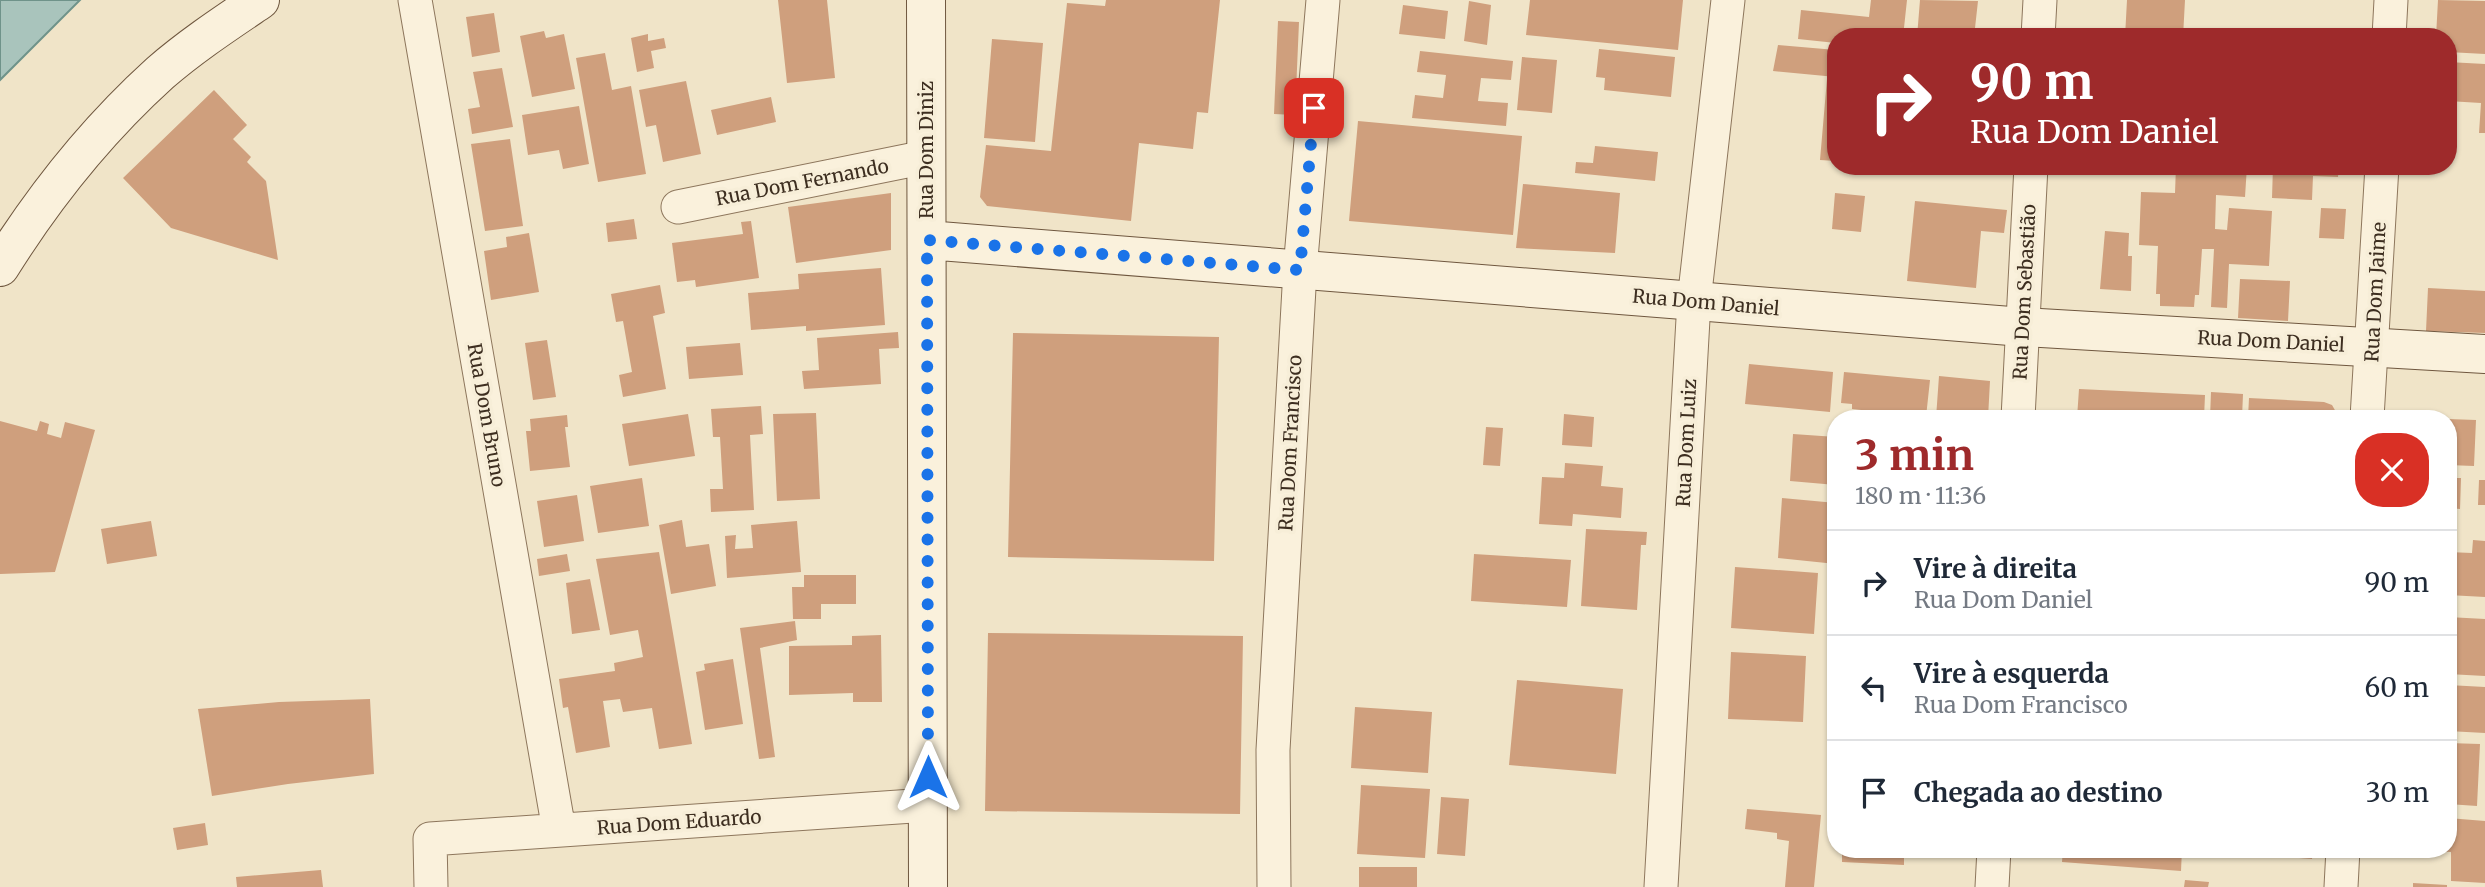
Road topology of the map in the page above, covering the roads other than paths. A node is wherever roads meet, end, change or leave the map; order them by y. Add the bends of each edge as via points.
1 (260, 0) edge
2 (415, 0) edge
3 (926, 0) edge
4 (1324, 0) edge
5 (1728, 0) edge
6 (2040, 0) edge
7 (2392, 0) edge
8 (2038, 28) edge
9 (2390, 28) edge
10 (926, 158) junction
11 (2030, 175) edge
12 (2382, 175) edge
13 (678, 206) dead end
14 (927, 240) junction
15 (0, 267) edge
16 (1300, 270) junction
17 (1694, 301) junction
18 (2022, 327) junction
19 (2372, 347) junction
20 (2485, 354) edge
21 (2018, 410) edge
22 (2368, 410) edge
23 (928, 804) junction
24 (559, 830) junction
25 (1994, 858) edge
26 (2343, 858) edge
27 (431, 887) edge
28 (929, 887) edge
29 (1274, 887) edge
30 (1661, 887) edge
31 (1992, 887) edge
32 (2341, 887) edge

1 - 15 street via 170,65 106,125 54,187
2 - 24 street, Rua Dom Bruno
3 - 10 street, Rua Dom Diniz
4 - 16 street, Rua Dom Francisco
5 - 17 street, Rua Dom Luiz
6 - 8 street
7 - 9 street
10 - 13 street, Rua Dom Fernando
10 - 14 street, Rua Dom Diniz
11 - 18 street, Rua Dom Sebastião
12 - 19 street, Rua Dom Jaime
14 - 16 street, Rua Dom Daniel
14 - 23 street, Rua Dom Diniz
16 - 17 street, Rua Dom Daniel
16 - 29 street, Rua Dom Francisco via 1273,750
17 - 18 street, Rua Dom Daniel
17 - 30 street, Rua Dom Luiz
18 - 19 street, Rua Dom Daniel
18 - 21 street, Rua Dom Sebastião
19 - 20 street, Rua Dom Daniel
19 - 22 street, Rua Dom Jaime
23 - 24 street, Rua Dom Eduardo
23 - 28 street, Rua Dom Diniz
24 - 27 street, Rua Dom Eduardo via 430,839
25 - 31 street
26 - 32 street

